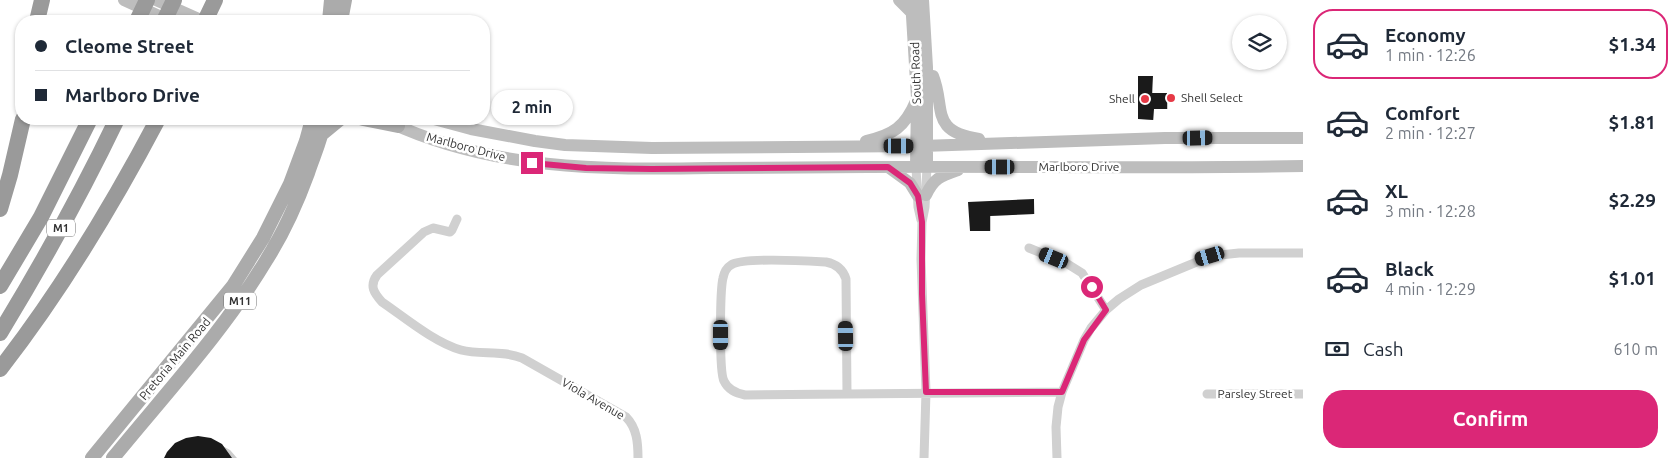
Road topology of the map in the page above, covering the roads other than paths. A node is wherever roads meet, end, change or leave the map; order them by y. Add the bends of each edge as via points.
1 (36, 0) edge
2 (42, 0) edge
3 (124, 0) edge
4 (147, 0) edge
5 (156, 0) edge
6 (174, 0) edge
7 (215, 0) edge
8 (331, 0) edge
9 (345, 0) edge
10 (899, 0) edge
11 (923, 0) edge
12 (912, 6) edge
13 (37, 15) edge
14 (38, 15) edge
15 (140, 15) edge
16 (157, 15) edge
17 (167, 15) edge
18 (190, 15) edge
19 (207, 15) edge
20 (330, 15) edge
21 (342, 15) edge
22 (927, 68) junction
23 (917, 98) junction
24 (22, 125) edge
25 (87, 125) edge
26 (114, 125) edge
27 (155, 125) edge
28 (305, 125) edge
29 (310, 125) edge
30 (393, 125) edge
31 (458, 125) edge
32 (324, 126) edge
33 (398, 126) joint
34 (1303, 138) edge
35 (306, 142) junction
36 (1004, 143) junction
37 (844, 146) junction
38 (923, 146) junction
39 (1303, 166) edge
40 (888, 167) junction
41 (922, 167) junction
42 (965, 167) junction
43 (922, 196) junction
44 (0, 209) edge
45 (457, 219) dead end
46 (1029, 248) dead end
47 (1303, 253) edge
48 (0, 286) edge
49 (1106, 310) junction
50 (0, 333) edge
51 (0, 369) edge
52 (926, 392) junction
53 (1062, 392) junction
54 (847, 394) junction
55 (1208, 394) dead end
56 (1303, 394) edge
57 (92, 458) edge
58 (113, 458) edge
59 (638, 458) edge
60 (924, 458) edge
61 (1057, 458) edge

1 - 13 highway
2 - 14 highway
3 - 16 main road
4 - 15 highway
5 - 18 main road
6 - 17 highway
7 - 19 highway
8 - 20 main road
9 - 21 main road
10 - 12 main road
11 - 22 main road, South Road
12 - 23 main road, South Road
22 - 36 main road via 934,80 941,115 953,131
22 - 38 main road, South Road
23 - 37 main road via 908,117 894,131
23 - 38 main road, South Road
24 - 44 highway
25 - 48 highway, M1 via 41,217
26 - 50 highway, M1 via 34,278
27 - 51 highway via 91,236
28 - 35 main road
29 - 35 main road, Pretoria Main Road / M11
30 - 33 main road
31 - 37 main road, Marlboro Drive via 502,136 565,145 652,148
32 - 58 main road, Pretoria Main Road / M11 via 300,195 284,230 252,284 198,356
33 - 40 main road, Marlboro Drive via 438,142 482,154 558,166 652,169
34 - 36 main road, Marlboro Drive
35 - 57 main road, Pretoria Main Road / M11 via 290,184 263,238 229,294
36 - 38 main road, Marlboro Drive
37 - 38 main road, Marlboro Drive
38 - 41 main road
39 - 42 main road, Marlboro Drive
40 - 41 main road, Marlboro Drive
40 - 43 main road
41 - 42 main road, Marlboro Drive
41 - 43 street
42 - 43 main road via 944,175
43 - 52 street via 926,207 922,222
45 - 59 street, Viola Avenue via 451,231 432,228 424,232 377,275 373,281 374,293 413,324 454,348 522,358 626,417 634,427
46 - 49 street via 1082,273
47 - 49 street via 1210,256 1129,291
49 - 53 street via 1084,340
52 - 53 street
52 - 54 street
52 - 60 street
53 - 61 street via 1056,427
54 - 54 street via 745,395 728,388 721,375 721,286 730,265 744,261 826,262 842,270 846,279
55 - 56 street, Parsley Street

